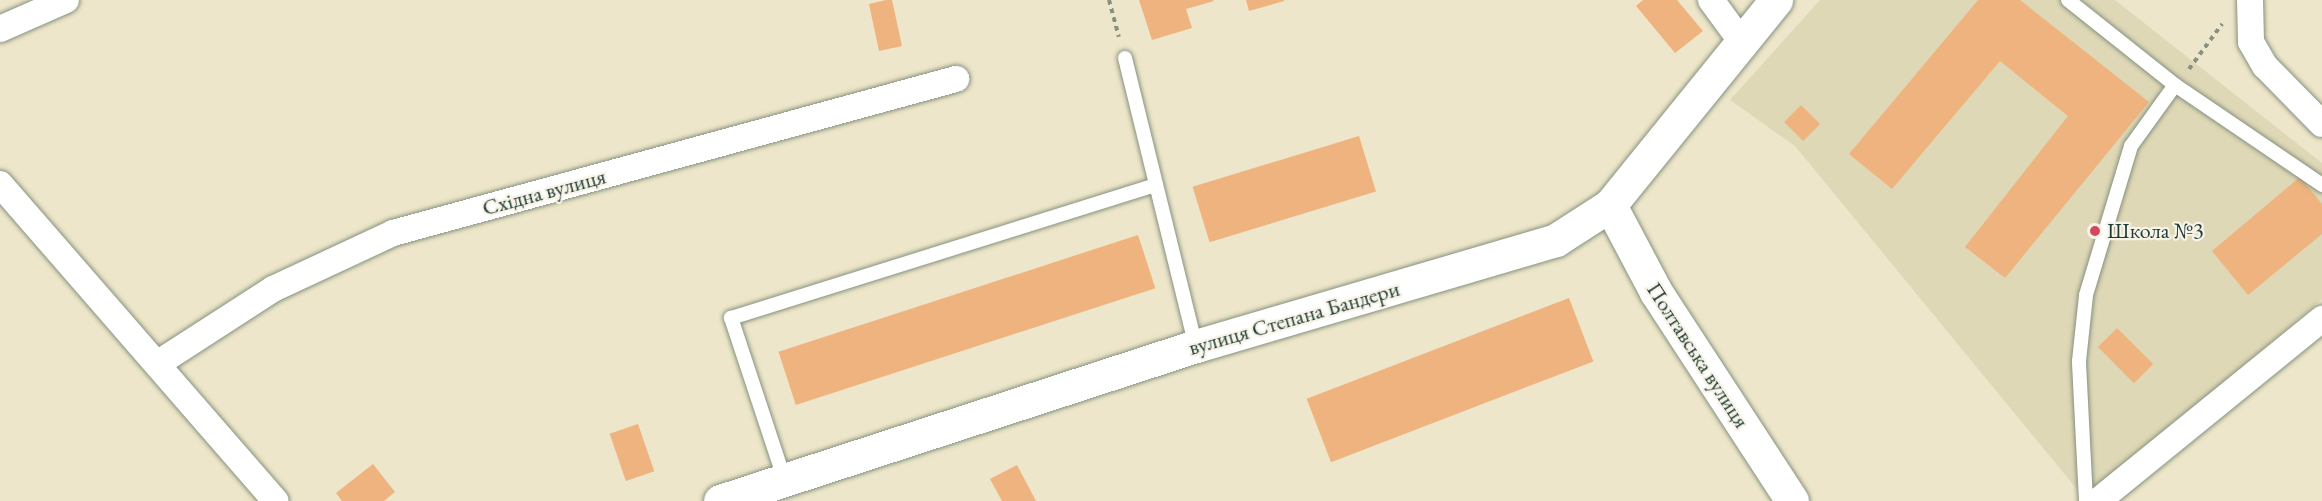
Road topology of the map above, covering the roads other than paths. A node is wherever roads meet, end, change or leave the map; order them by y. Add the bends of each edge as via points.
1 (66, 0) edge
2 (1711, 0) edge
3 (1776, 0) edge
4 (2068, 0) edge
5 (2250, 0) edge
6 (0, 28) edge
7 (1741, 41) junction
8 (1125, 58) road end
9 (956, 79) dead end
10 (2175, 85) junction
11 (2322, 124) edge
12 (0, 184) edge
13 (1156, 185) junction
14 (2322, 185) edge
15 (1610, 205) junction
16 (2322, 319) edge
17 (1196, 346) junction
18 (157, 364) junction
19 (785, 481) junction
20 (276, 501) edge
21 (720, 501) edge
22 (1792, 501) edge
23 (2086, 501) edge
24 (2098, 501) edge

1 - 6 street
2 - 7 street
3 - 7 street, вулиця Степана Бандери
4 - 10 lane
5 - 11 street via 2251,42 2265,66
7 - 15 street, вулиця Степана Бандери
8 - 13 lane
9 - 18 street, Східна вулиця via 393,233 273,289
10 - 14 lane
10 - 23 lane via 2131,146 2092,264 2079,361
12 - 18 street
13 - 17 lane
13 - 19 lane via 731,318
15 - 17 street, вулиця Степана Бандери via 1556,240
15 - 22 street, Полтавська вулиця via 1656,292
16 - 24 street
17 - 19 street, вулиця Степана Бандери
18 - 20 street
19 - 21 street, вулиця Степана Бандери

